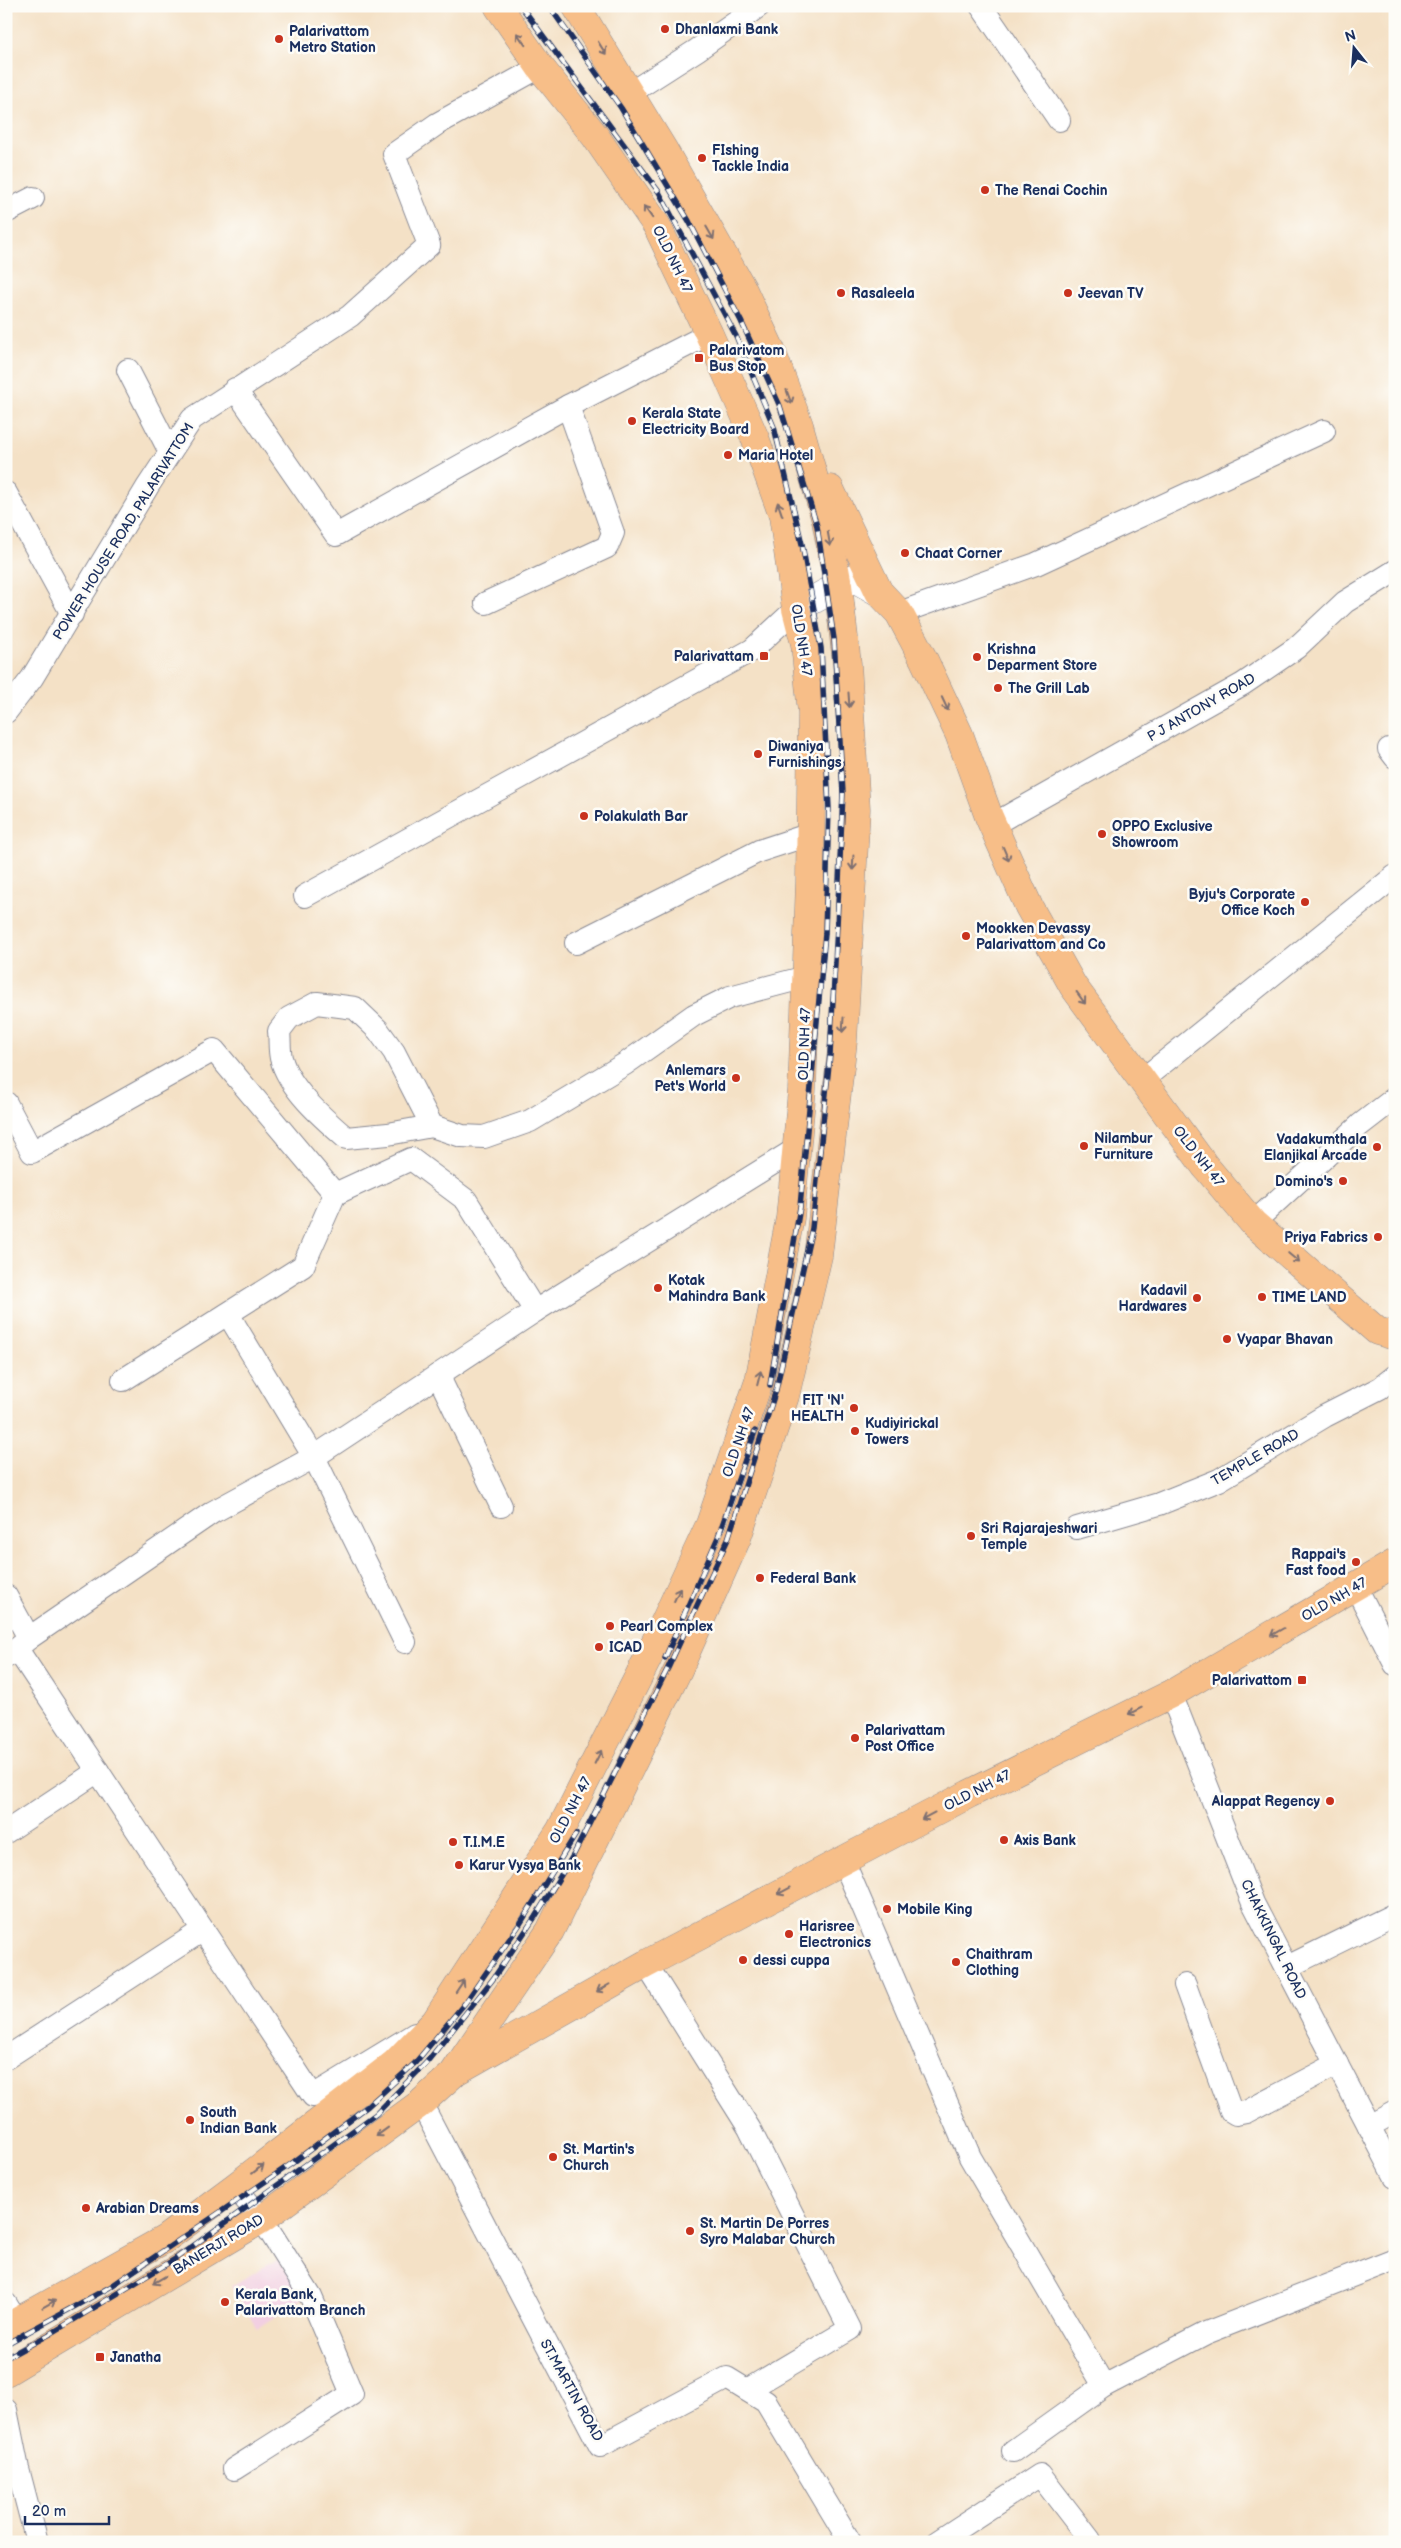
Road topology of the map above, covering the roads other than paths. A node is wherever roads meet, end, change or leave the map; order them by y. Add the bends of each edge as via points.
1 (498, 6) edge
2 (576, 6) edge
3 (759, 6) edge
4 (981, 6) edge
5 (540, 67) junction
6 (630, 94) junction
7 (1060, 120) dead end
8 (33, 198) dead end
9 (6, 212) edge
10 (709, 334) junction
11 (128, 370) dead end
12 (235, 389) junction
13 (568, 406) junction
14 (799, 425) junction
15 (1324, 431) dead end
16 (170, 452) junction
17 (6, 493) edge
18 (1395, 571) edge
19 (838, 585) junction
20 (879, 592) junction
21 (486, 603) dead end
22 (796, 608) junction
23 (899, 613) junction
24 (72, 614) junction
25 (6, 712) edge
26 (994, 824) junction
27 (811, 834) junction
28 (1395, 876) edge
29 (305, 896) dead end
30 (576, 943) dead end
31 (806, 977) junction
32 (1142, 1080) junction
33 (1395, 1098) edge
34 (6, 1103) edge
35 (432, 1126) junction
36 (796, 1150) junction
37 (335, 1194) junction
38 (1253, 1224) junction
39 (535, 1311) junction
40 (228, 1314) junction
41 (1395, 1336) edge
42 (438, 1375) junction
43 (1395, 1376) edge
44 (123, 1380) dead end
45 (314, 1457) junction
46 (501, 1506) dead end
47 (1077, 1528) dead end
48 (1395, 1563) edge
49 (1356, 1587) junction
50 (6, 1596) edge
51 (405, 1642) dead end
52 (17, 1648) edge
53 (1395, 1664) edge
54 (1171, 1694) junction
55 (98, 1771) junction
56 (6, 1832) edge
57 (843, 1860) junction
58 (1395, 1914) edge
59 (204, 1930) junction
60 (646, 1964) junction
61 (1287, 1968) junction
62 (1185, 1985) dead end
63 (435, 2022) junction
64 (6, 2058) edge
65 (1337, 2064) junction
66 (453, 2074) junction
67 (421, 2103) junction
68 (1395, 2112) edge
69 (1369, 2126) junction
70 (1395, 2176) edge
71 (235, 2187) junction
72 (262, 2219) junction
73 (1395, 2259) edge
74 (10, 2318) edge
75 (6, 2372) edge
76 (1104, 2386) junction
77 (747, 2390) junction
78 (6, 2410) edge
79 (1013, 2451) dead end
80 (234, 2468) dead end
81 (1090, 2540) dead end
82 (37, 2542) edge
83 (850, 2542) edge
84 (937, 2542) edge

5 -> 1 main road, OLD NH 47
2 -> 6 main road, OLD NH 47
3 - 6 street
4 - 7 street
10 -> 5 main road, OLD NH 47 via 658,226 595,136
5 - 12 street, POWER HOUSE ROAD, PALARIVATTOM via 437,124 394,154 429,245 350,316
6 -> 14 main road, OLD NH 47 via 742,288 771,350
8 - 9 street
10 - 13 street
22 -> 10 main road, OLD NH 47 via 783,516 755,438
11 - 16 street
12 - 13 street via 336,535
12 - 16 street, POWER HOUSE ROAD, PALARIVATTOM via 192,419
13 - 21 street via 613,533 607,547
14 -> 19 main road, OLD NH 47 via 826,521
14 - 20 main road, OLD NH 47
15 - 23 street via 1036,564
16 - 24 street, POWER HOUSE ROAD, PALARIVATTOM
17 - 24 street
18 - 26 street, P J ANTONY ROAD via 1345,602 1296,648 1243,684
19 - 20 street via 854,578
19 - 22 street
19 -> 66 main road, OLD NH 47 via 847,664 856,810 842,1041 818,1256 785,1396 737,1538 665,1696 550,1931
20 - 23 main road, OLD NH 47
22 - 27 main road, OLD NH 47 via 805,644 812,713
22 - 29 street via 752,650
23 -> 26 main road, OLD NH 47 via 959,734
24 - 25 street, POWER HOUSE ROAD, PALARIVATTOM via 32,678
26 -> 32 main road, OLD NH 47 via 1029,907 1073,986
27 - 30 street via 759,851
27 - 31 main road, OLD NH 47
28 - 32 street
31 - 35 street via 730,997 694,1015 625,1064 530,1121 484,1137 462,1136
31 - 36 main road, OLD NH 47 via 802,1090
32 - 38 main road, OLD NH 47 via 1205,1166
33 - 38 street via 1360,1125
34 - 37 street via 32,1152 214,1050
35 - 35 street via 346,1138 318,1115 294,1084 282,1058 279,1031 289,1018 317,1003 355,1008 378,1030 394,1052
36 - 39 street
63 -> 36 main road, OLD NH 47 via 560,1831 647,1660 710,1524 759,1380 790,1218
37 - 39 street via 411,1159 466,1200
37 - 40 street via 303,1266
38 -> 41 main road, OLD NH 47 via 1377,1331
39 - 42 street
40 - 44 street
40 - 45 street
42 - 45 street
42 - 46 street
43 - 47 street, TEMPLE ROAD via 1380,1388 1325,1416 1219,1480 1159,1504
45 - 51 street
45 - 52 street via 213,1512
48 - 49 main road, OLD NH 47
49 - 53 street
49 -> 54 main road, OLD NH 47
50 - 52 street
52 - 55 street
54 -> 57 main road, OLD NH 47
54 - 61 street, CHAKKINGAL ROAD via 1254,1904
55 - 56 street
55 - 59 street
57 -> 60 main road, OLD NH 47
57 - 76 street via 970,2157
58 - 61 street
59 - 63 street via 314,2096
59 - 64 street
60 -> 66 main road, OLD NH 47
60 - 77 street via 749,2128 850,2329
61 - 65 street, CHAKKINGAL ROAD
62 - 65 street via 1231,2111 1236,2114 1246,2112
71 -> 63 main road, OLD NH 47 via 395,2063
65 - 69 street, CHAKKINGAL ROAD
66 - 67 main road, OLD NH 47
67 -> 72 main road, BANERJI ROAD
67 - 77 street, ST.MARTIN ROAD via 600,2446 727,2378
68 - 69 street
69 - 70 street, CHAKKINGAL ROAD
71 - 72 street
74 -> 71 main road via 165,2239
72 -> 75 main road, BANERJI ROAD
72 - 80 street via 311,2297 352,2394
73 - 76 street via 1206,2333
76 - 79 street
77 - 83 street, ST.MARTIN ROAD via 766,2402
78 - 82 street
81 - 84 street via 1040,2475

